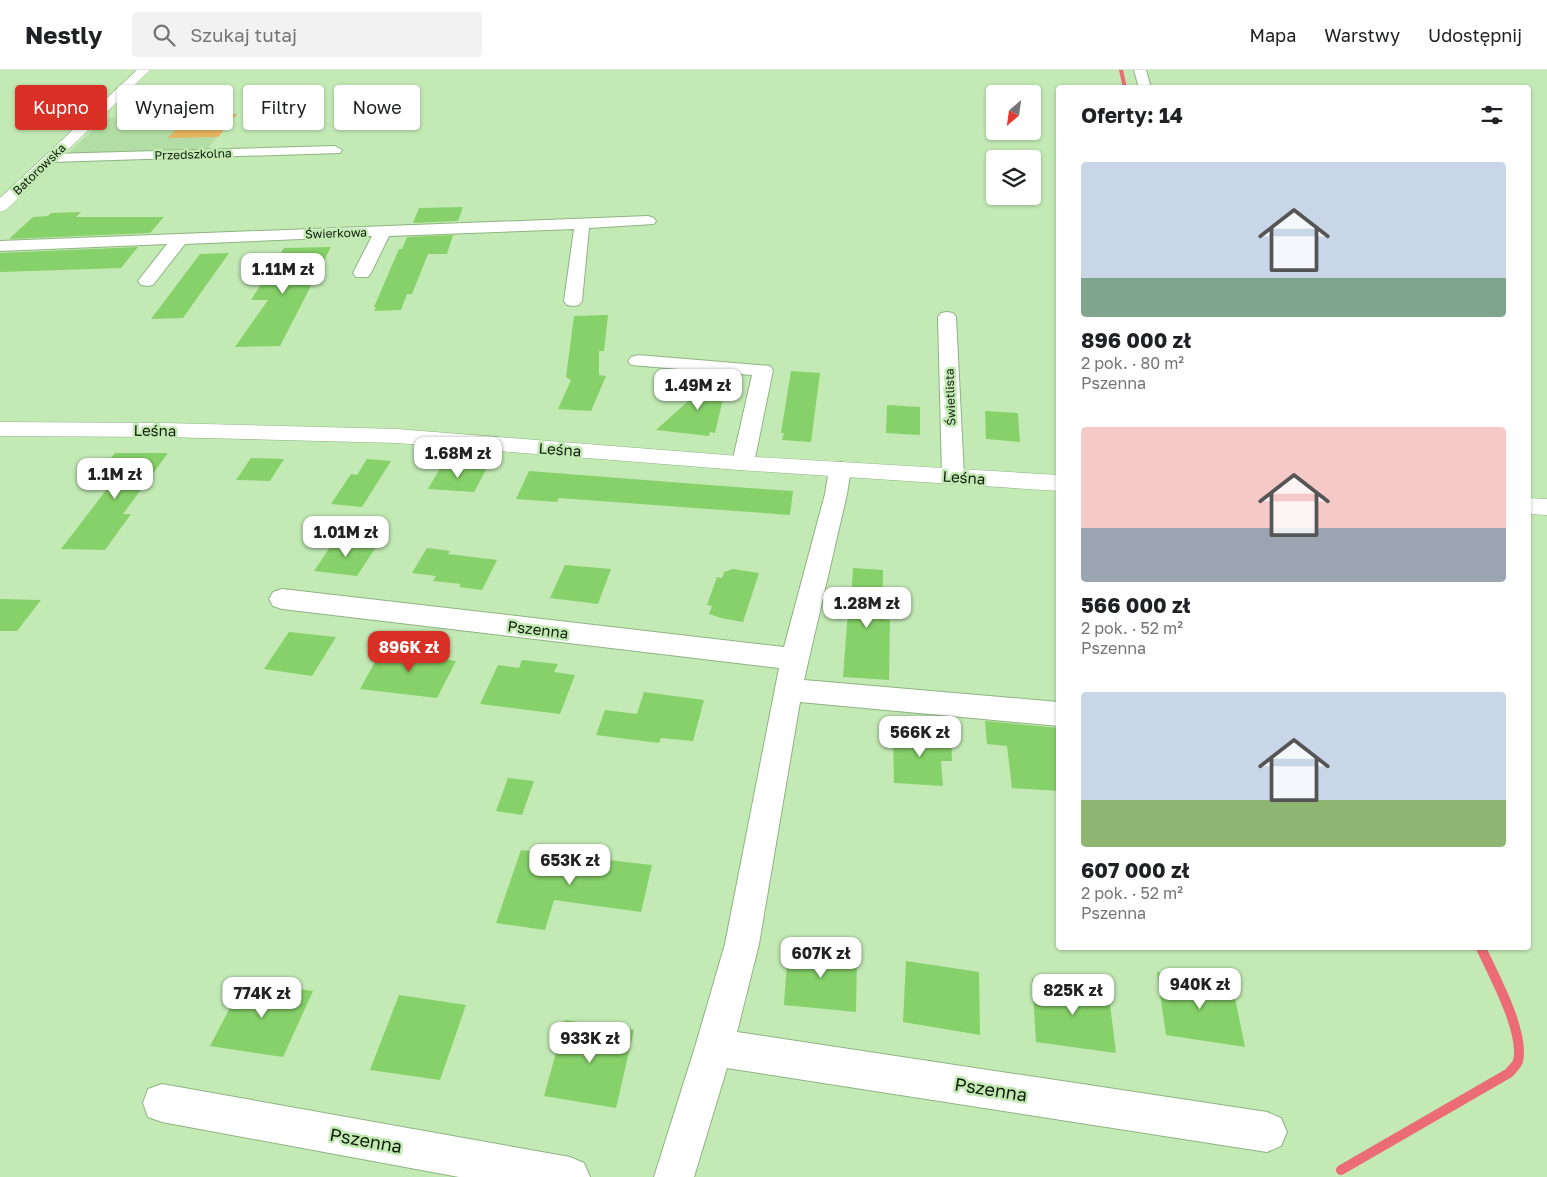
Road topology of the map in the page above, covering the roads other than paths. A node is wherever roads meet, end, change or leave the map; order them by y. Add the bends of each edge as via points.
1 (144, 70) edge
2 (1140, 70) edge
3 (1144, 85) edge
4 (334, 150) dead end
5 (51, 158) junction
6 (0, 207) edge
7 (648, 221) dead end
8 (582, 224) junction
9 (383, 232) junction
10 (180, 239) junction
11 (0, 246) edge
12 (362, 273) dead end
13 (147, 281) dead end
14 (574, 301) dead end
15 (947, 317) dead end
16 (638, 361) dead end
17 (0, 429) edge
18 (742, 463) junction
19 (840, 469) junction
20 (952, 476) junction
21 (1056, 483) edge
22 (1531, 506) edge
23 (1547, 507) edge
24 (282, 599) dead end
25 (794, 659) junction
26 (789, 690) junction
27 (1056, 714) edge
28 (714, 1047) junction
29 (162, 1104) dead end
30 (1267, 1132) dead end
31 (570, 1177) edge
32 (674, 1177) edge

1 - 5 street, Batorowska
2 - 3 street
4 - 5 street, Przedszkolna
5 - 6 street, Batorowska
7 - 8 street, Świerkowa
8 - 9 street, Świerkowa
8 - 14 street
9 - 10 street, Świerkowa
9 - 12 street
10 - 11 street, Świerkowa
10 - 13 street
15 - 20 street, Świetlista
16 - 18 street via 763,370
17 - 18 street, Leśna via 397,436
18 - 19 street, Leśna
19 - 20 street, Leśna
19 - 25 street
20 - 21 street, Leśna
22 - 23 street
24 - 25 street, Pszenna
25 - 26 street
26 - 27 street
26 - 28 street via 742,944
28 - 30 street, Pszenna
28 - 32 street
29 - 31 street, Pszenna

